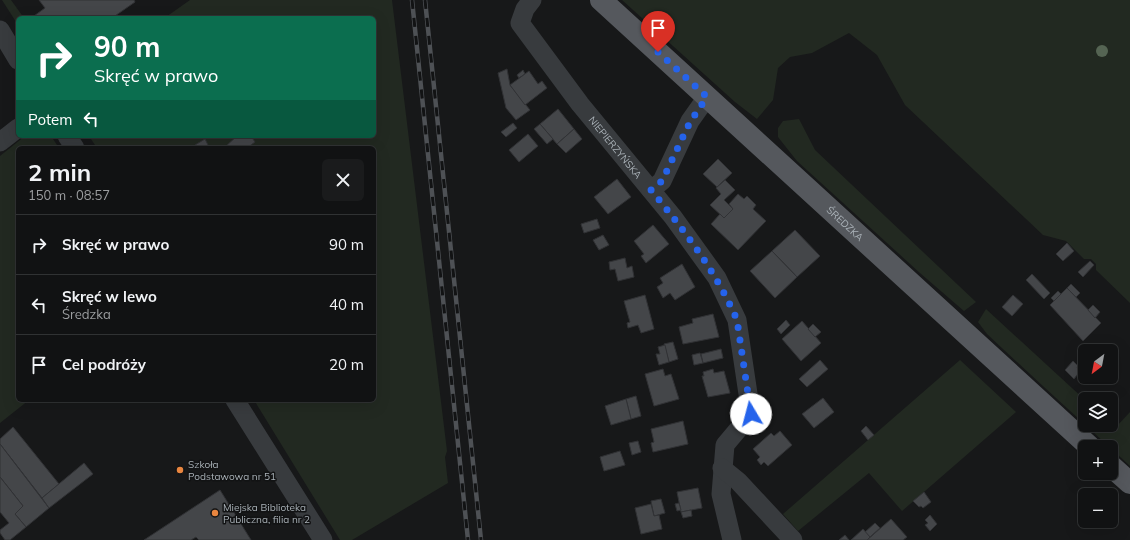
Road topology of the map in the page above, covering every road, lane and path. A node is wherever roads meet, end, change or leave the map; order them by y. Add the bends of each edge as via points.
1 (532, 0) edge
2 (601, 0) edge
3 (0, 30) edge
4 (16, 57) edge
5 (707, 97) junction
6 (16, 130) edge
7 (0, 142) edge
8 (651, 190) junction
9 (236, 402) edge
10 (1082, 440) edge
11 (722, 468) junction
12 (1118, 473) edge
13 (1130, 484) edge
14 (324, 540) edge
15 (732, 540) edge
16 (792, 540) edge

1 - 8 street, NIEPIERZYŃSKA via 525,9 520,23 580,104
2 - 5 main road, ŚREDZKA
3 - 4 street
5 - 8 street via 690,122 662,181
5 - 10 main road, ŚREDZKA
6 - 7 street
8 - 11 street, NIEPIERZYŃSKA via 717,278 737,320 751,414 725,445
9 - 14 street
11 - 15 street, NIEPIERZYŃSKA via 722,494
11 - 16 street via 738,481
12 - 13 main road

